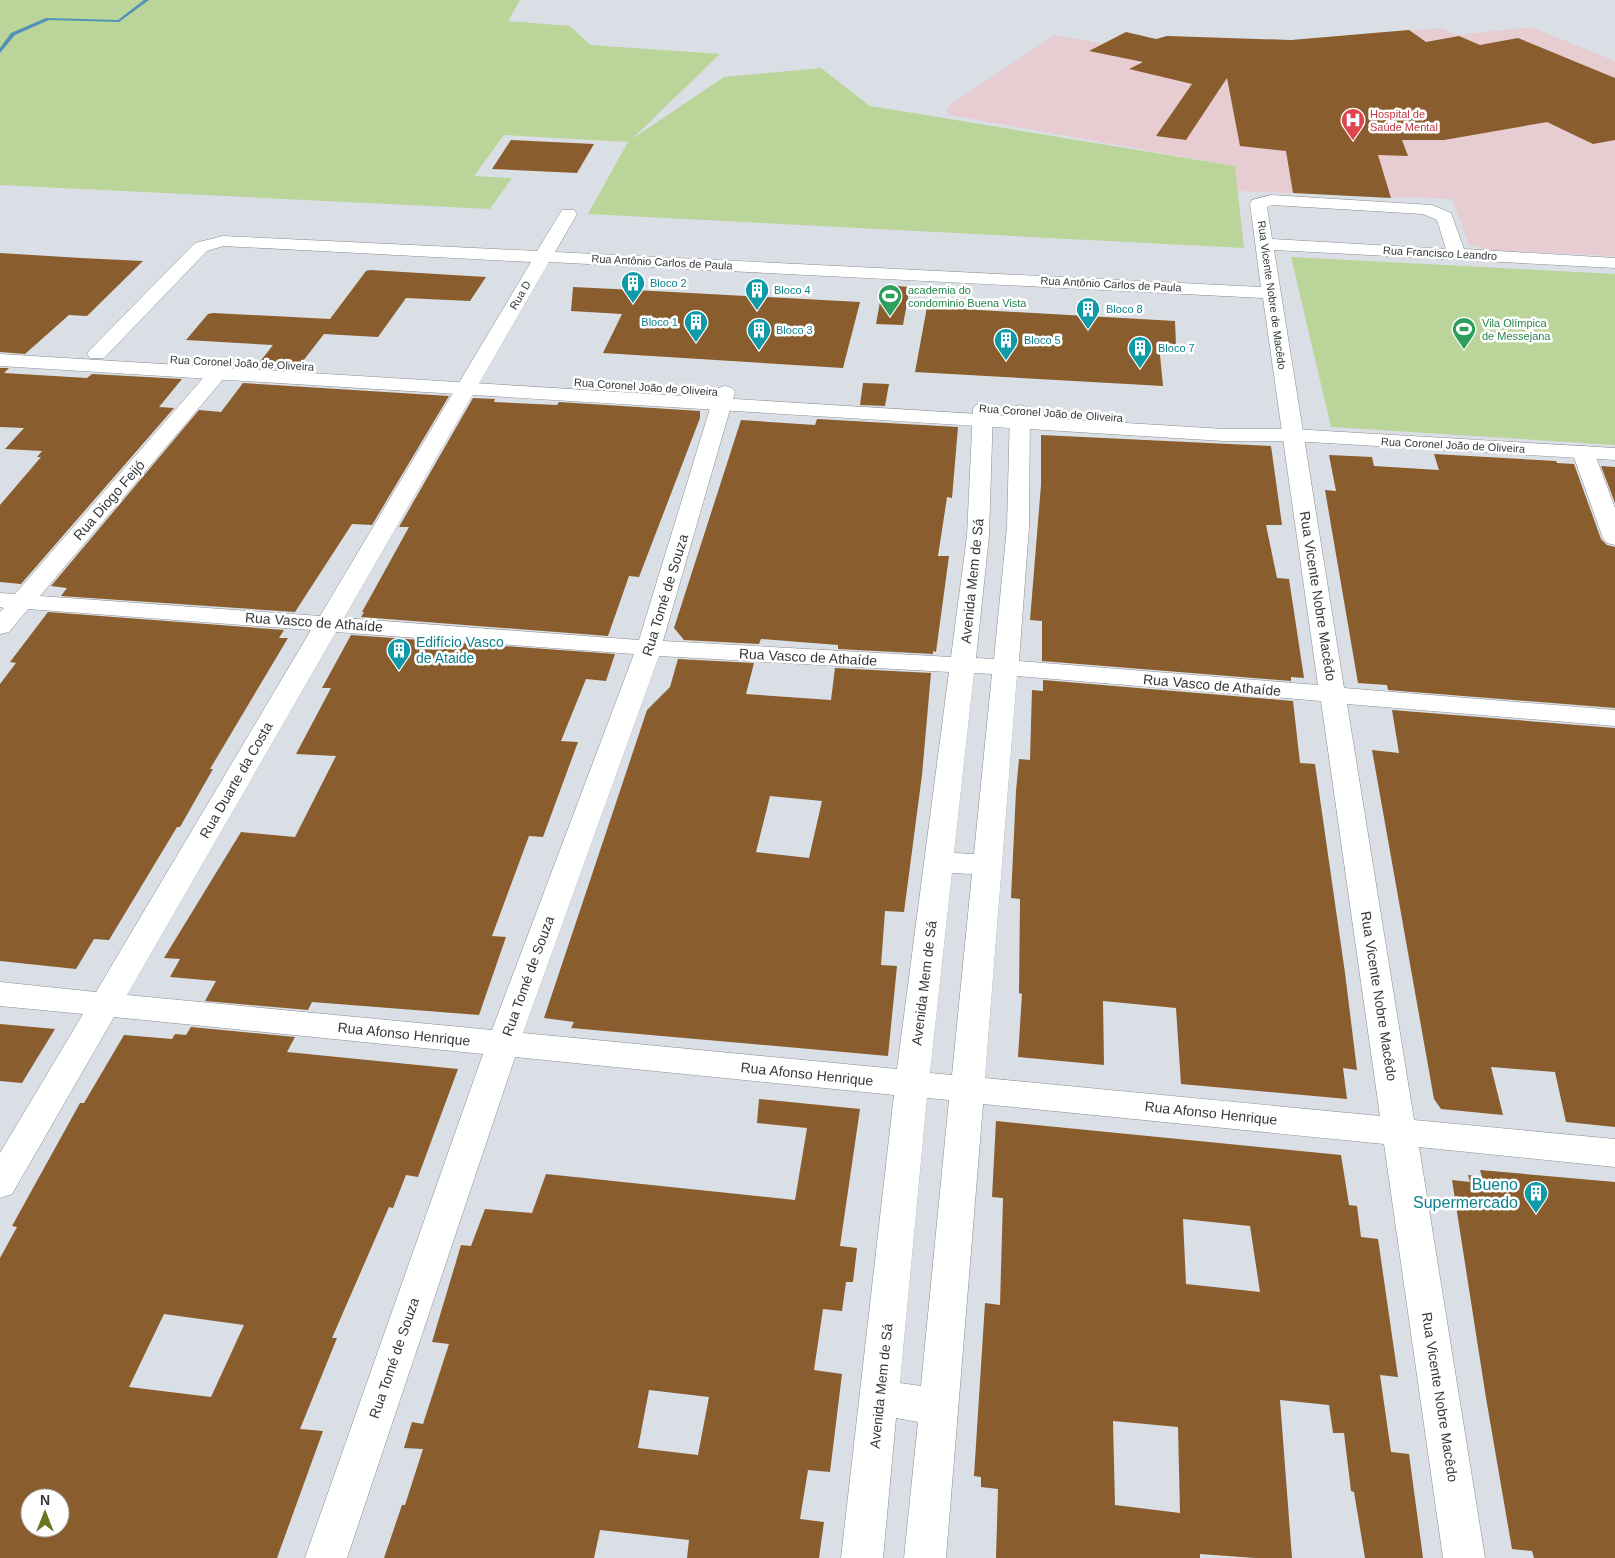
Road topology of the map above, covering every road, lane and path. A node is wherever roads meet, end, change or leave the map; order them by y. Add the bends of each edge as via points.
1 (568, 214) dead end
2 (1265, 244) junction
3 (1457, 254) junction
4 (543, 256) junction
5 (1615, 263) edge
6 (1272, 292) junction
7 (0, 348) edge
8 (97, 354) junction
9 (0, 360) edge
10 (218, 374) junction
11 (469, 383) junction
12 (723, 399) junction
13 (982, 414) junction
14 (1019, 417) junction
15 (1292, 435) junction
16 (1583, 452) junction
17 (1615, 454) edge
18 (978, 536) junction
19 (1615, 538) edge
20 (1018, 540) junction
21 (10, 601) edge
22 (326, 623) junction
23 (0, 627) edge
24 (650, 648) junction
25 (964, 665) junction
26 (1004, 668) junction
27 (1334, 696) junction
28 (1615, 718) edge
29 (939, 862) junction
30 (987, 865) junction
31 (0, 994) edge
32 (105, 1004) junction
33 (503, 1044) junction
34 (912, 1084) junction
35 (969, 1090) junction
36 (1400, 1132) junction
37 (1615, 1153) edge
38 (0, 1184) edge
39 (880, 1398) junction
40 (939, 1407) junction
41 (326, 1558) edge
42 (862, 1558) edge
43 (925, 1558) edge
44 (1464, 1558) edge

1 - 4 street, Rua D
2 - 3 street, Rua Francisco Leandro
2 - 3 street, Rua Vicente Nobre de Macêdo via 1258,204 1263,201 1413,207 1445,217
2 - 6 street, Rua Vicente Nobre de Macêdo
3 - 5 street, Rua Francisco Leandro
4 - 6 street, Rua Antônio Carlos de Paula
4 - 8 street, Rua Antônio Carlos de Paula via 211,243 202,247
4 - 11 street, Rua D
6 - 15 street, Rua Vicente Nobre de Macêdo
7 - 8 street, Rua Coronel João de Oliveira
8 - 11 street, Rua Coronel João de Oliveira
9 - 10 street, Rua Coronel João de Oliveira
10 - 11 street, Rua Coronel João de Oliveira
10 - 21 street, Rua Diogo Feijó
11 - 12 street, Rua Coronel João de Oliveira
11 - 22 street, Rua Duarte da Costa
12 - 13 street, Rua Coronel João de Oliveira
12 - 24 street, Rua Tomé de Souza
13 - 14 street, Rua Coronel João de Oliveira
13 - 18 street, Avenida Mem de Sá
14 - 15 street, Rua Coronel João de Oliveira via 1224,435
14 - 20 street
15 - 16 street, Rua Coronel João de Oliveira
15 - 27 street, Rua Vicente Nobre Macêdo
16 - 17 street, Rua Coronel João de Oliveira
16 - 19 street
18 - 20 street
18 - 25 street, Avenida Mem de Sá
20 - 26 street
21 - 22 street, Rua Vasco de Athaíde
21 - 23 street, Rua Diogo Feijó
22 - 24 street, Rua Vasco de Athaíde
22 - 32 street, Rua Duarte da Costa
24 - 25 street, Rua Vasco de Athaíde
24 - 33 street, Rua Tomé de Souza
25 - 26 street, Rua Vasco de Athaíde
25 - 29 street, Avenida Mem de Sá
26 - 27 street, Rua Vasco de Athaíde
26 - 30 street
27 - 28 street, Rua Vasco de Athaíde
27 - 36 street, Rua Vicente Nobre Macêdo
29 - 30 street
29 - 34 street, Avenida Mem de Sá
30 - 35 street
31 - 32 street, Rua Afonso Henrique
32 - 33 street, Rua Afonso Henrique
32 - 38 street, Rua Duarte da Costa
33 - 34 street, Rua Afonso Henrique
33 - 41 street, Rua Tomé de Souza
34 - 35 street, Rua Afonso Henrique
34 - 39 street, Avenida Mem de Sá
35 - 36 street, Rua Afonso Henrique
35 - 40 street
36 - 37 street, Rua Afonso Henrique
36 - 44 street, Rua Vicente Nobre Macêdo
39 - 40 street
39 - 42 street, Avenida Mem de Sá
40 - 43 street

